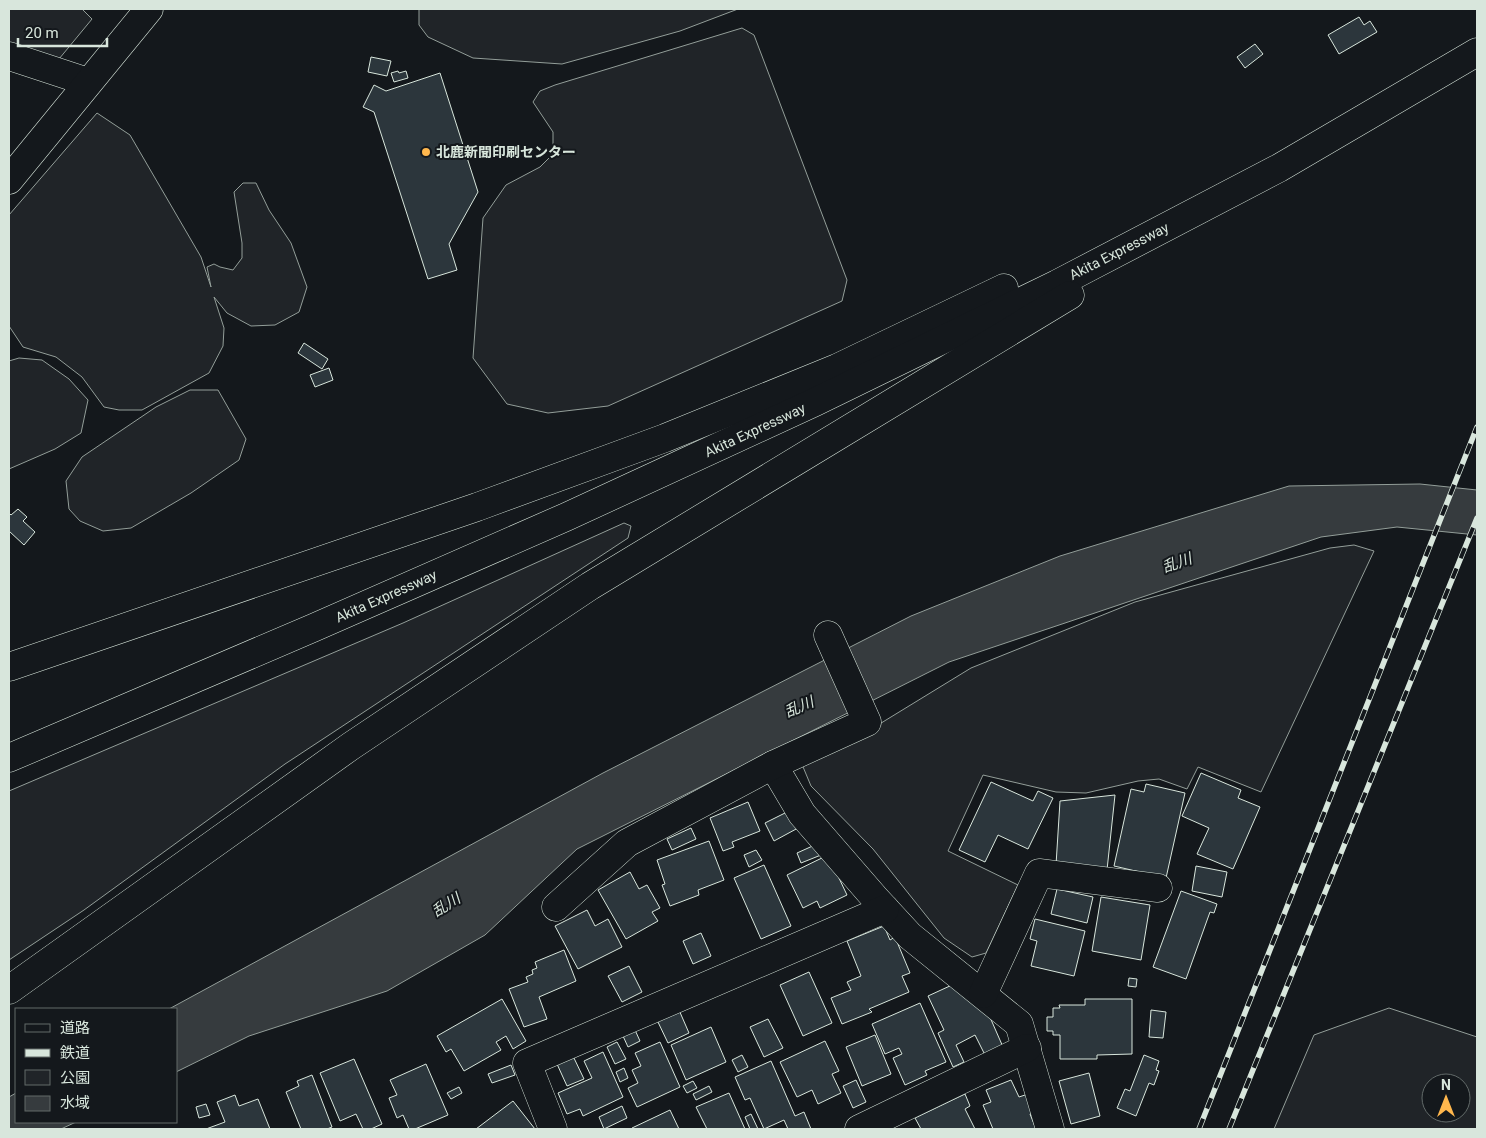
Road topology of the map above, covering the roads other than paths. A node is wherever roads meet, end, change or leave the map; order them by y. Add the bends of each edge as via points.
1 (149, 9) edge
2 (1477, 52) edge
3 (9, 56) edge
4 (88, 82) junction
5 (1279, 168) junction
6 (9, 180) edge
7 (828, 635) dead end
8 (9, 667) edge
9 (9, 758) edge
10 (773, 765) junction
11 (1158, 888) dead end
12 (556, 907) dead end
13 (885, 909) junction
14 (9, 990) edge
15 (983, 994) junction
16 (1026, 1048) junction
17 (553, 1129) edge
18 (859, 1129) edge
19 (1050, 1129) edge

1 - 4 main road
2 - 5 main road, Akita Expressway
3 - 4 main road
4 - 6 main road
5 - 8 main road via 1156,216 837,368 665,438 467,510
5 - 9 main road, Akita Expressway via 1056,284 762,427 566,518
5 - 14 main road via 590,586 351,746
7 - 10 main road via 867,722
10 - 12 main road via 627,843
10 - 13 main road via 802,814
11 - 15 main road via 1039,873
13 - 15 main road via 910,936
13 - 17 main road via 527,1063
15 - 16 main road via 1019,1024
16 - 18 main road
16 - 19 main road

